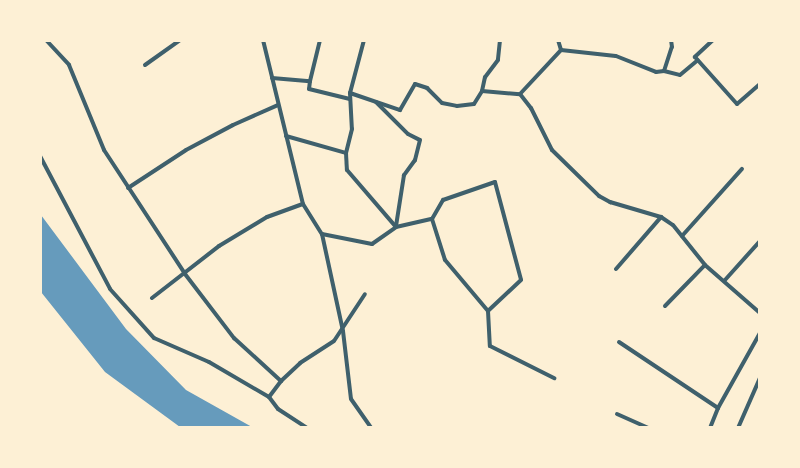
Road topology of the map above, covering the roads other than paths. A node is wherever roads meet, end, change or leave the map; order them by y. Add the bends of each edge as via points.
1 (46, 40) edge
2 (180, 40) edge
3 (263, 40) edge
4 (320, 40) edge
5 (364, 40) edge
6 (500, 40) edge
7 (558, 40) edge
8 (671, 40) edge
9 (713, 40) edge
10 (561, 50) junction
11 (698, 60) junction
12 (145, 65) dead end
13 (664, 71) junction
14 (272, 78) junction
15 (310, 81) junction
16 (759, 84) edge
17 (482, 91) junction
18 (520, 94) junction
19 (350, 96) junction
20 (376, 102) junction
21 (278, 105) junction
22 (286, 136) junction
23 (346, 153) junction
24 (40, 156) edge
25 (742, 169) dead end
26 (128, 188) junction
27 (303, 204) junction
28 (661, 218) junction
29 (432, 219) junction
30 (396, 227) junction
31 (322, 234) junction
32 (682, 236) junction
33 (759, 241) edge
34 (705, 265) junction
35 (616, 269) dead end
36 (185, 274) junction
37 (725, 280) junction
38 (365, 294) dead end
39 (152, 298) dead end
40 (665, 306) dead end
41 (488, 311) junction
42 (759, 313) edge
43 (343, 331) junction
44 (759, 333) edge
45 (619, 342) dead end
46 (554, 378) dead end
47 (759, 378) edge
48 (281, 381) junction
49 (270, 397) junction
50 (718, 408) junction
51 (617, 414) dead end
52 (307, 428) edge
53 (371, 428) edge
54 (649, 428) edge
55 (710, 428) edge
56 (738, 428) edge

1 - 26 street via 69,65 104,150
2 - 12 street
3 - 14 street
4 - 15 street
5 - 19 street
6 - 17 street via 498,60 485,77
7 - 10 street
8 - 13 street
9 - 11 street via 695,57
10 - 13 street via 616,56 656,72
10 - 18 street
11 - 13 street via 680,75
11 - 16 street via 737,104
14 - 15 street
14 - 21 street
15 - 19 street via 309,88
17 - 18 street
17 - 20 street via 472,105 447,104 417,83 401,110
18 - 28 street via 552,150 599,196
19 - 20 street
19 - 23 street via 352,129
20 - 30 street via 421,142 404,175
21 - 22 street
21 - 26 street via 186,150
22 - 23 street
22 - 27 street
23 - 30 street via 347,170
24 - 49 street via 111,289 154,338 209,362
25 - 32 street
26 - 36 street
27 - 31 street
27 - 36 street via 267,217 204,256
28 - 32 street
28 - 35 street
29 - 30 street
29 - 41 street via 444,260
29 - 41 street via 443,200 495,182 521,280
30 - 31 street via 372,244
31 - 43 street
32 - 34 street
33 - 37 street
34 - 37 street
34 - 40 street
36 - 39 street
36 - 48 street via 234,338
37 - 42 street
38 - 43 street
41 - 46 street via 490,346
43 - 48 street
43 - 53 street via 351,399
44 - 50 street
45 - 50 street
47 - 56 street
48 - 49 street
49 - 52 street via 278,409
50 - 55 street
51 - 54 street

